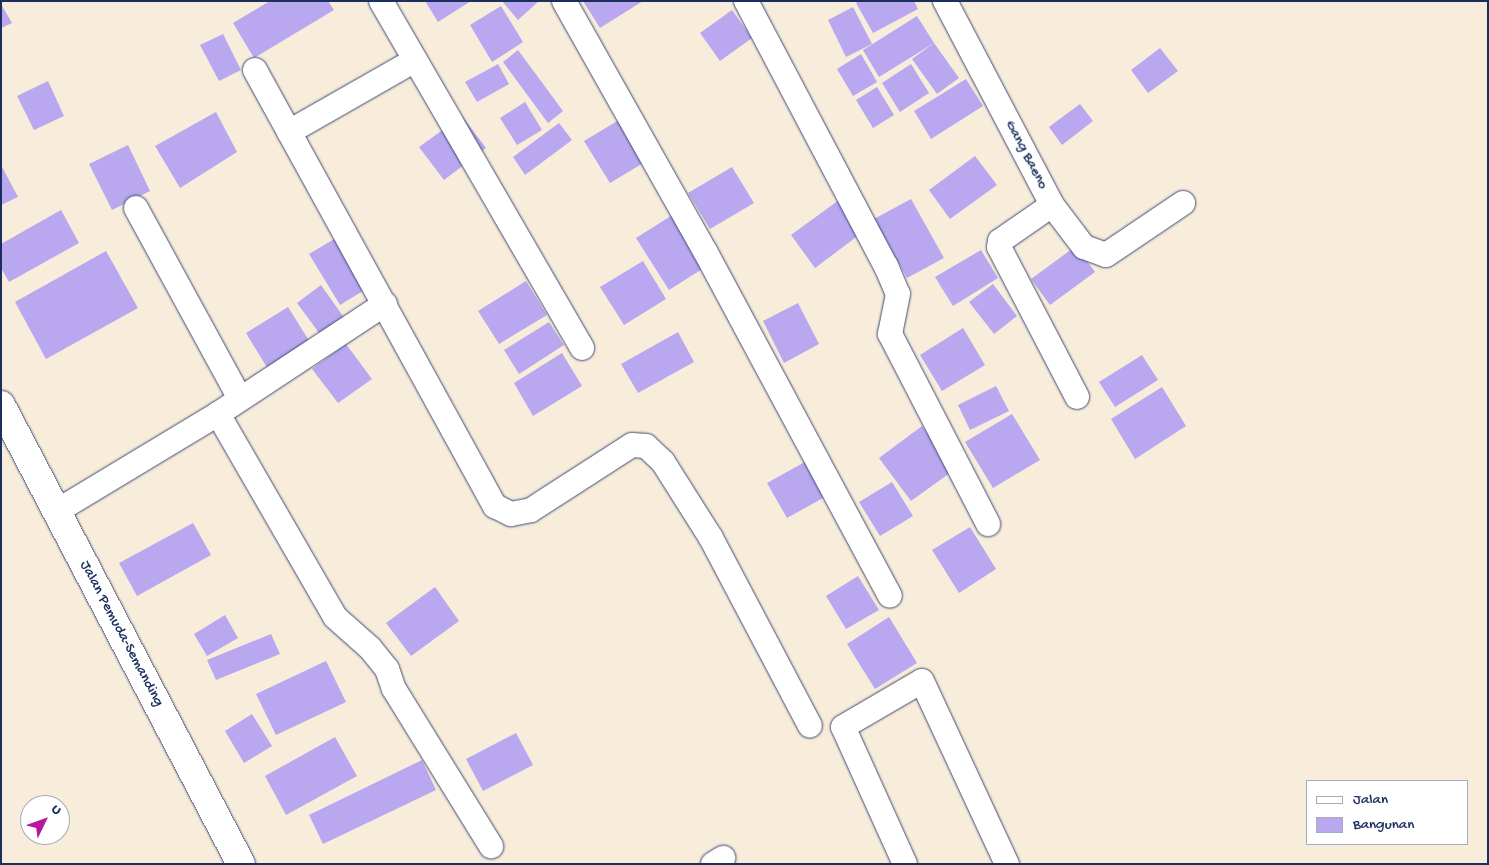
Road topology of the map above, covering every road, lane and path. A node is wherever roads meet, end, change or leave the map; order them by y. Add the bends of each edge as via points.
1 (382, 1) edge
2 (564, 1) edge
3 (746, 1) edge
4 (945, 1) edge
5 (415, 60) junction
6 (255, 70) dead end
7 (289, 132) junction
8 (1183, 203) dead end
9 (1052, 205) junction
10 (136, 208) dead end
11 (385, 304) junction
12 (582, 348) dead end
13 (1077, 397) dead end
14 (240, 399) junction
15 (1, 405) edge
16 (218, 414) junction
17 (56, 511) junction
18 (988, 524) dead end
19 (890, 596) dead end
20 (810, 726) dead end
21 (492, 846) dead end
22 (241, 864) edge
23 (905, 864) edge
24 (1007, 864) edge

1 - 5 street
2 - 19 street via 704,251
3 - 18 street via 886,266 898,294 890,334
4 - 9 street, Gang Baeno
5 - 7 street
5 - 12 street
6 - 7 street
7 - 11 street
8 - 9 street via 1106,254 1084,247
9 - 13 street, Gang Baeno via 1000,241 999,247
10 - 14 street
11 - 14 street
11 - 20 street via 495,506 511,514 531,510 632,445 646,446 663,462 711,538
14 - 16 street
15 - 17 main road, Jalan Pemuda-Semanding
16 - 17 street
16 - 21 street via 334,617 370,648 387,669 394,689
17 - 22 main road, Jalan Pemuda-Semanding
23 - 24 street via 843,727 922,681

